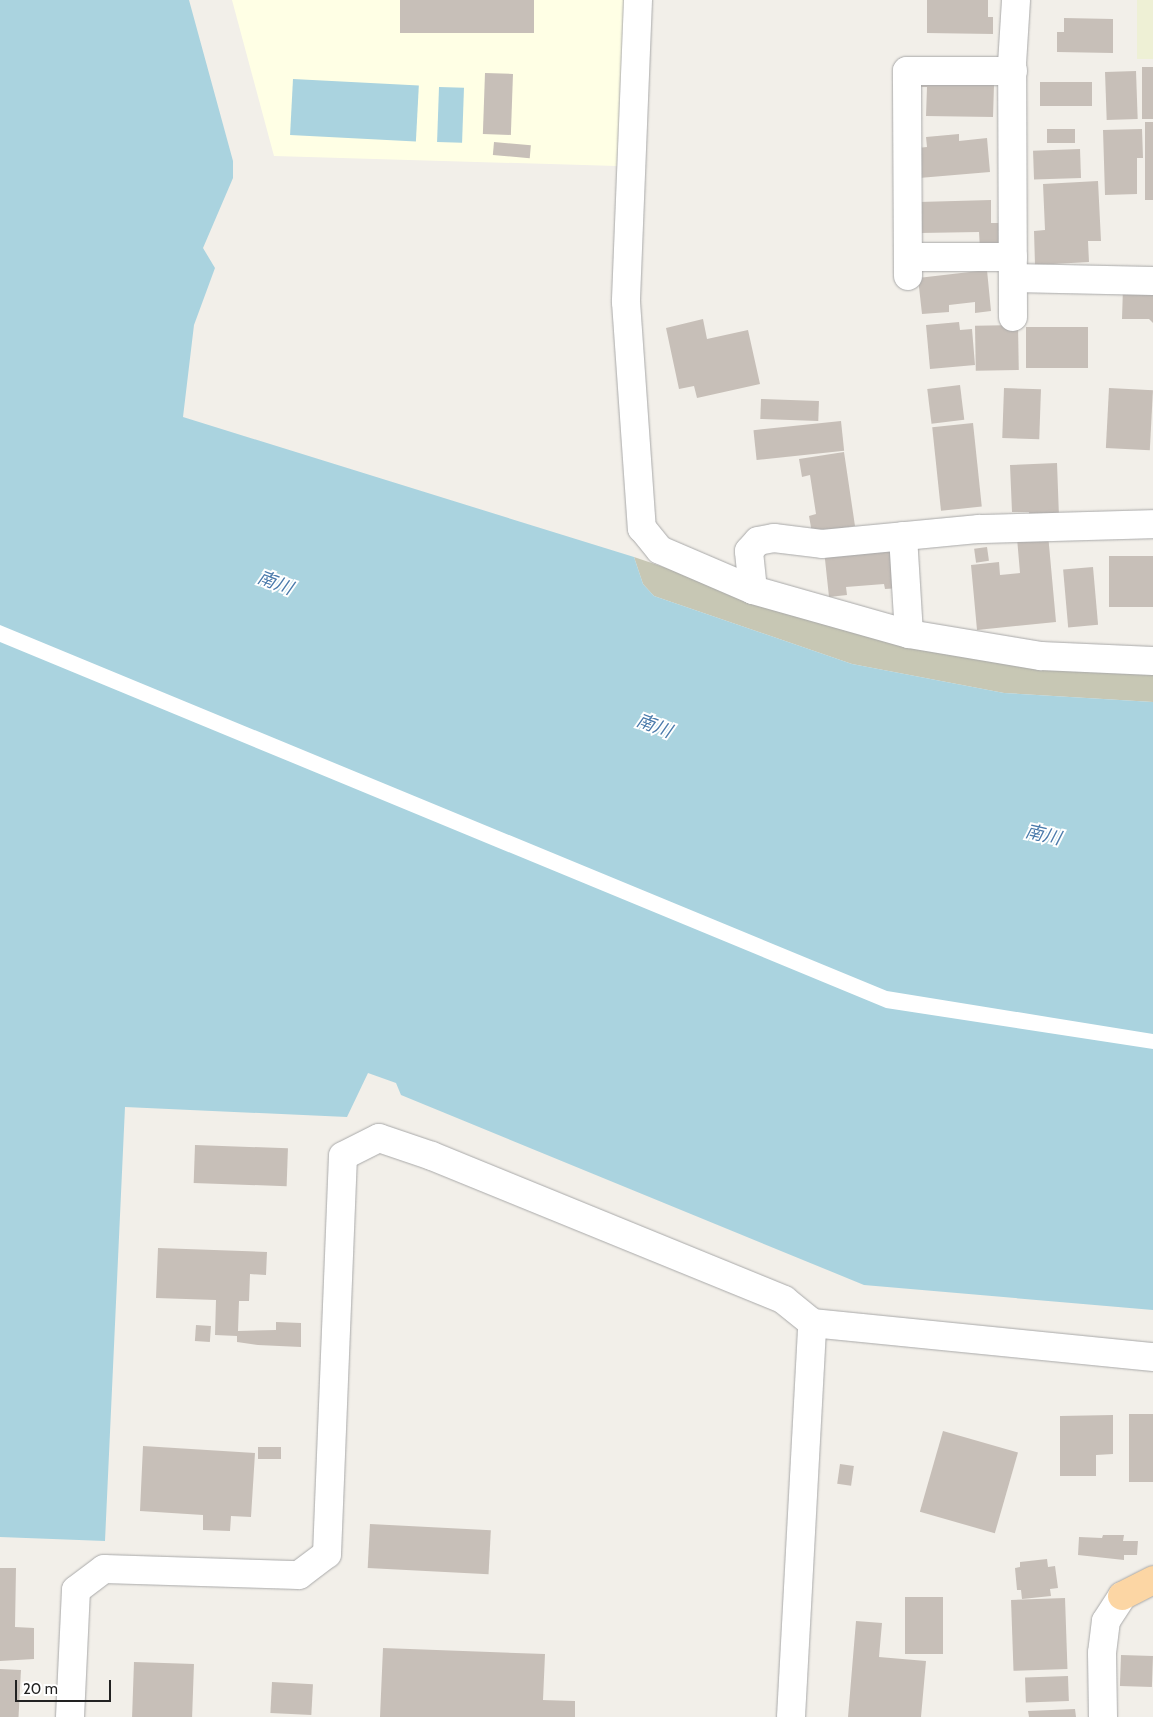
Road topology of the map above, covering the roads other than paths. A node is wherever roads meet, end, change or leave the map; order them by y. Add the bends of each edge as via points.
1 (638, 0) edge
2 (1016, 0) edge
3 (1013, 71) junction
4 (1013, 268) junction
5 (1153, 281) edge
6 (1013, 318) dead end
7 (1153, 524) edge
8 (903, 536) junction
9 (753, 590) junction
10 (909, 634) junction
11 (1153, 661) edge
12 (812, 1322) junction
13 (1153, 1357) edge
14 (1153, 1580) edge
15 (1122, 1596) joint
16 (70, 1717) edge
17 (791, 1717) edge
18 (1103, 1717) edge

1 - 9 street via 626,302 642,528 660,550
2 - 3 street
3 - 4 street
3 - 4 street via 907,71 908,267
4 - 5 street
4 - 6 street
7 - 8 street via 1066,524
8 - 9 street via 822,544 774,538 758,541 749,550
8 - 10 street
9 - 10 street
10 - 11 street via 1041,656
12 - 13 street
12 - 16 street via 784,1300 432,1156 379,1138 342,1156 327,1554 298,1575 104,1569 76,1590
12 - 17 street
14 - 15 main road
15 - 18 street via 1106,1621 1102,1652

